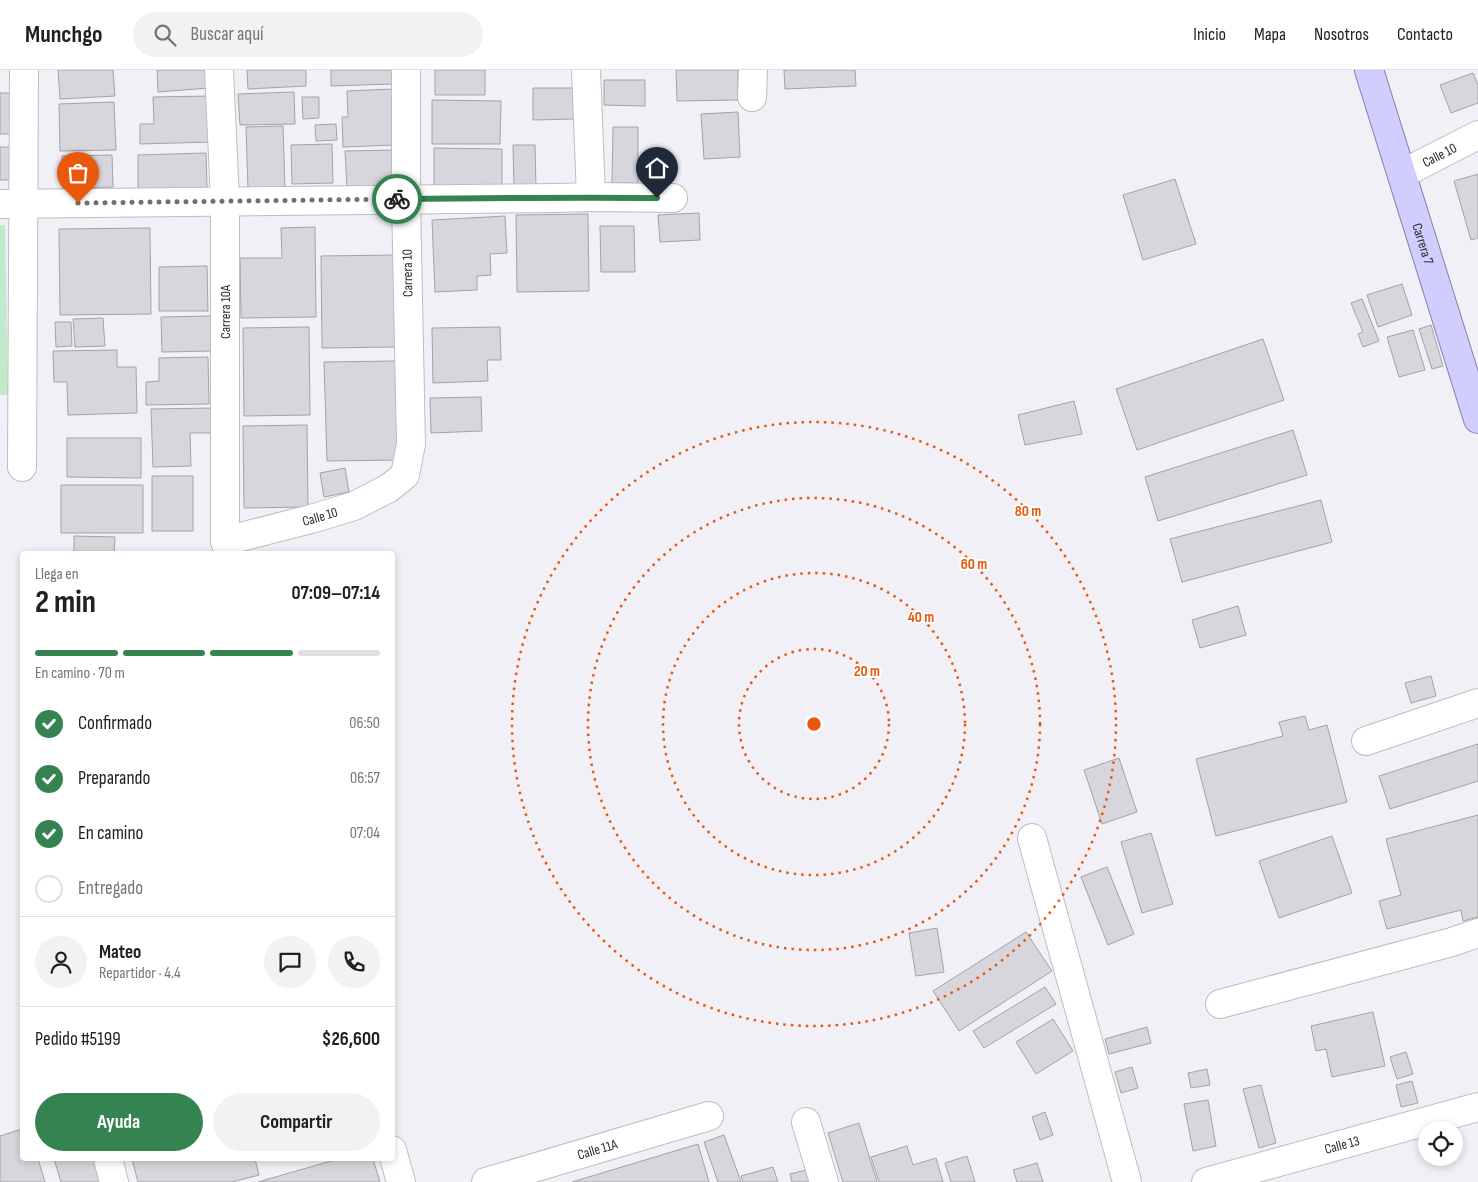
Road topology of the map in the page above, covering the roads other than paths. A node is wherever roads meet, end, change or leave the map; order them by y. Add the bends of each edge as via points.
1 (24, 70) edge
2 (219, 70) edge
3 (406, 70) edge
4 (586, 70) edge
5 (1369, 70) edge
6 (1478, 135) edge
7 (1402, 174) junction
8 (591, 197) junction
9 (673, 198) dead end
10 (406, 199) junction
11 (225, 201) junction
12 (11, 204) edge
13 (1478, 418) edge
14 (22, 467) dead end
15 (405, 475) joint
16 (227, 547) edge
17 (1478, 703) edge
18 (1366, 741) dead end
19 (1032, 838) dead end
20 (1478, 933) edge
21 (1220, 1004) dead end
22 (1478, 1107) edge
23 (709, 1116) dead end
24 (806, 1122) dead end
25 (109, 1161) edge
26 (395, 1161) edge
27 (114, 1182) edge
28 (401, 1182) edge
29 (486, 1182) edge
30 (824, 1182) edge
31 (1127, 1182) edge
32 (1206, 1182) edge

1 - 12 street
2 - 11 street, Carrera 10A
3 - 10 street, Carrera 10
4 - 8 street
5 - 7 main road, Carrera 7
6 - 7 street, Calle 10
7 - 13 main road, Carrera 7
8 - 9 street
8 - 10 street
10 - 11 street
10 - 15 street, Carrera 10 via 411,444
11 - 12 street
11 - 16 street, Carrera 10A
12 - 14 street
15 - 16 street, Calle 10 via 389,488 354,506
17 - 18 street
19 - 31 street
20 - 21 street
22 - 32 street, Calle 13
23 - 29 street, Calle 11A
24 - 30 street
25 - 27 street
26 - 28 street

